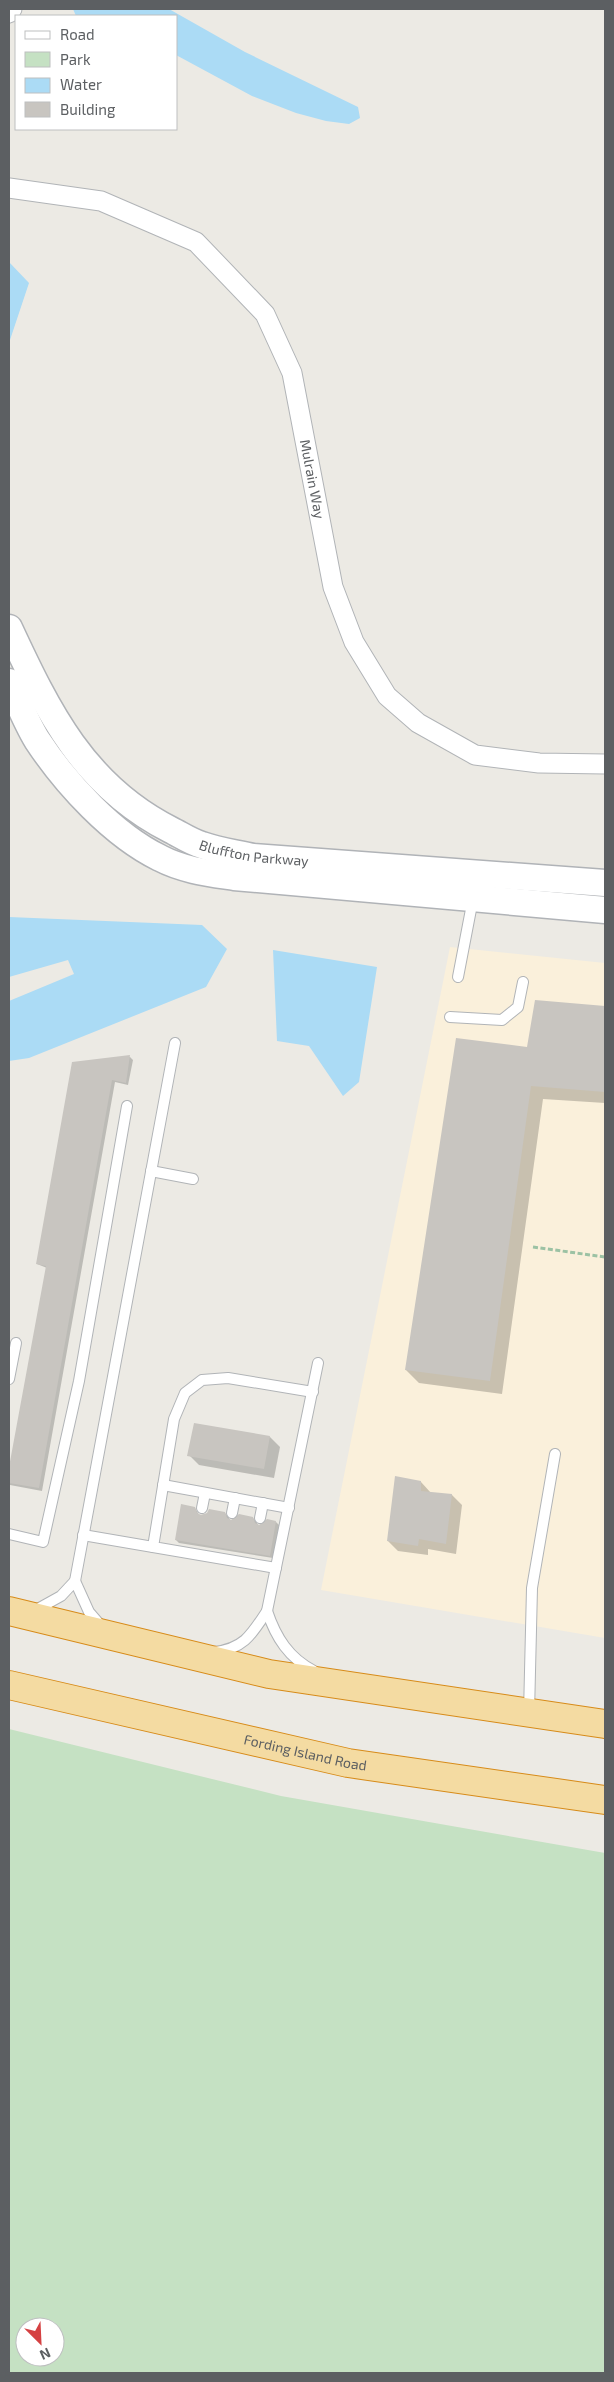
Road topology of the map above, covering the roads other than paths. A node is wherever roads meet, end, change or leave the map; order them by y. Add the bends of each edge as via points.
1 (12, 9) edge
2 (9, 13) edge
3 (9, 188) edge
4 (9, 628) edge
5 (9, 682) edge
6 (605, 764) edge
7 (605, 883) edge
8 (474, 897) junction
9 (605, 910) edge
10 (458, 977) dead end
11 (523, 982) dead end
12 (450, 1016) dead end
13 (175, 1043) dead end
14 (127, 1106) dead end
15 (151, 1172) junction
16 (193, 1179) dead end
17 (16, 1343) dead end
18 (318, 1363) dead end
19 (9, 1380) edge
20 (313, 1392) junction
21 (555, 1454) dead end
22 (163, 1485) junction
23 (205, 1493) junction
24 (235, 1498) junction
25 (263, 1504) junction
26 (202, 1508) dead end
27 (289, 1508) junction
28 (232, 1513) dead end
29 (260, 1518) dead end
30 (9, 1534) edge
31 (83, 1535) junction
32 (153, 1547) junction
33 (276, 1568) junction
34 (75, 1581) junction
35 (267, 1612) junction
36 (17, 1613) edge
37 (110, 1635) junction
38 (184, 1653) junction
39 (9, 1685) edge
40 (341, 1685) junction
41 (529, 1714) junction
42 (605, 1724) edge
43 (489, 1783) junction
44 (605, 1784) edge
45 (605, 1800) edge

1 - 2 street
3 - 6 street, Mulrain Way via 100,201 196,242 265,314 292,373 333,588 354,642 387,696 418,723 475,755 539,763
4 - 7 main road, Bluffton Parkway via 41,696 78,754 117,794 153,821 200,845 254,857
5 - 8 main road, Bluffton Parkway via 36,739 71,785 122,834 160,858 194,871 234,877
8 - 9 main road, Bluffton Parkway
8 - 10 lane
11 - 12 lane via 518,1007 502,1020
13 - 15 lane
14 - 30 lane via 79,1381 43,1542
15 - 16 lane
15 - 31 lane
17 - 19 lane
18 - 20 lane
20 - 22 lane via 228,1378 202,1380 185,1393 174,1419
20 - 27 lane
21 - 41 lane via 532,1588
22 - 23 lane
22 - 32 lane
23 - 24 lane
23 - 26 lane
24 - 25 lane
24 - 28 lane
25 - 27 lane
25 - 29 lane
27 - 33 lane
31 - 32 lane
31 - 34 lane
32 - 33 lane via 196,1549 252,1558
33 - 35 lane
34 - 36 lane via 61,1596
34 - 37 lane via 89,1612
35 - 38 lane via 249,1639 235,1646 217,1652
35 - 40 lane via 274,1632 301,1664
36 - 37 highway
37 - 38 highway
38 - 40 highway via 269,1674
39 - 43 highway, Fording Island Road via 348,1763
40 - 41 highway
41 - 42 highway
43 - 44 highway
43 - 45 highway, Fording Island Road

